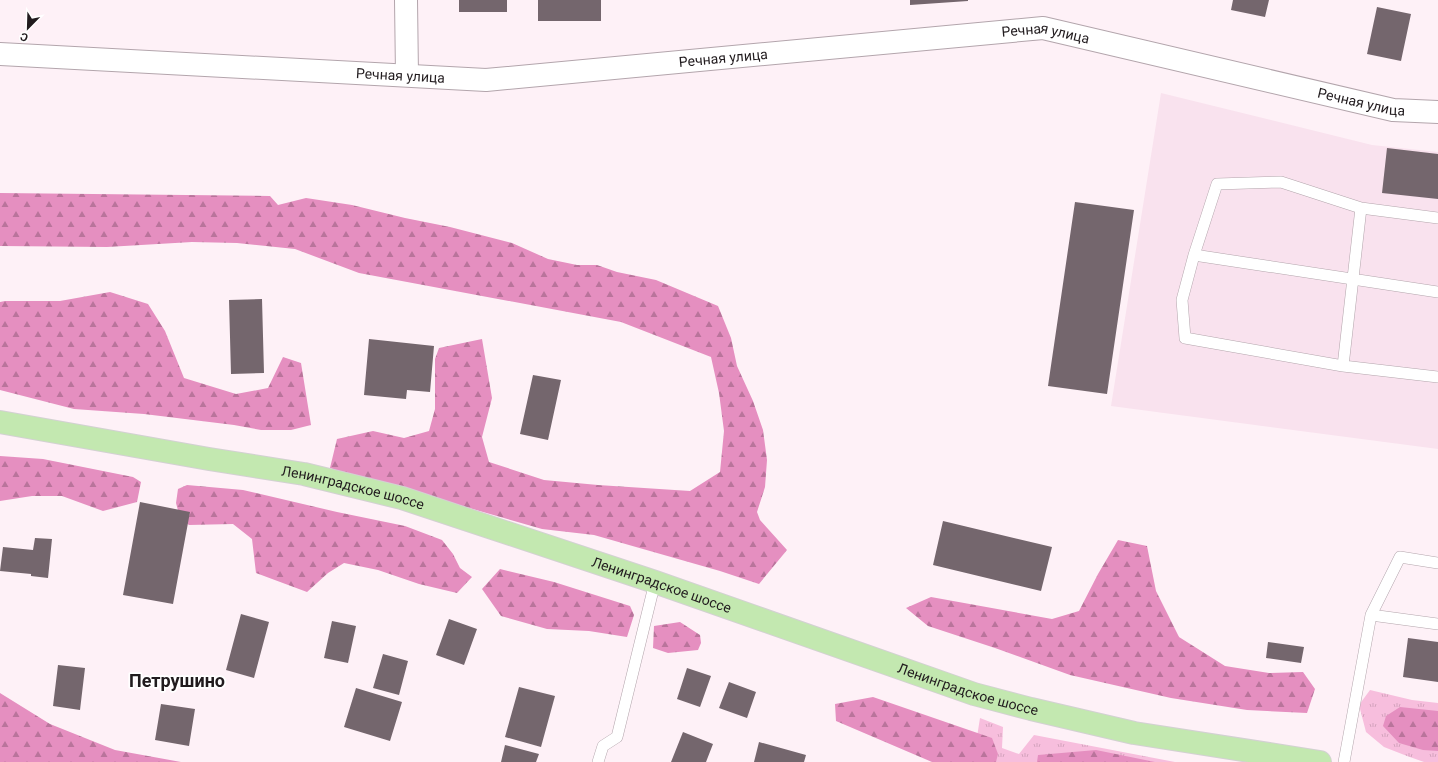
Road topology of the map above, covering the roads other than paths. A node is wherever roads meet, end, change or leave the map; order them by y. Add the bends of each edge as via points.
1 (406, 0) edge
2 (0, 54) edge
3 (407, 75) junction
4 (1438, 112) edge
5 (1361, 208) junction
6 (1438, 218) edge
7 (1194, 255) junction
8 (1353, 279) junction
9 (1438, 292) edge
10 (1343, 366) junction
11 (1438, 378) edge
12 (0, 422) edge
13 (1438, 563) edge
14 (655, 582) junction
15 (1371, 615) junction
16 (1438, 624) edge
17 (598, 762) edge
18 (1320, 762) edge
19 (1344, 762) edge

1 - 3 street
2 - 3 street, Речная улица
3 - 4 street, Речная улица via 486,80 1043,28 1393,110
5 - 6 lane
5 - 7 lane via 1281,182 1217,184
5 - 8 lane
7 - 8 lane
7 - 10 lane via 1182,300 1185,338
8 - 9 lane
8 - 10 lane
10 - 11 lane
12 - 14 main road, Ленинградское шоссе via 304,474 402,498
13 - 15 lane via 1400,557
14 - 17 lane via 617,736 603,746
14 - 18 main road, Ленинградское шоссе via 974,694 1134,733
15 - 16 lane
15 - 19 lane

